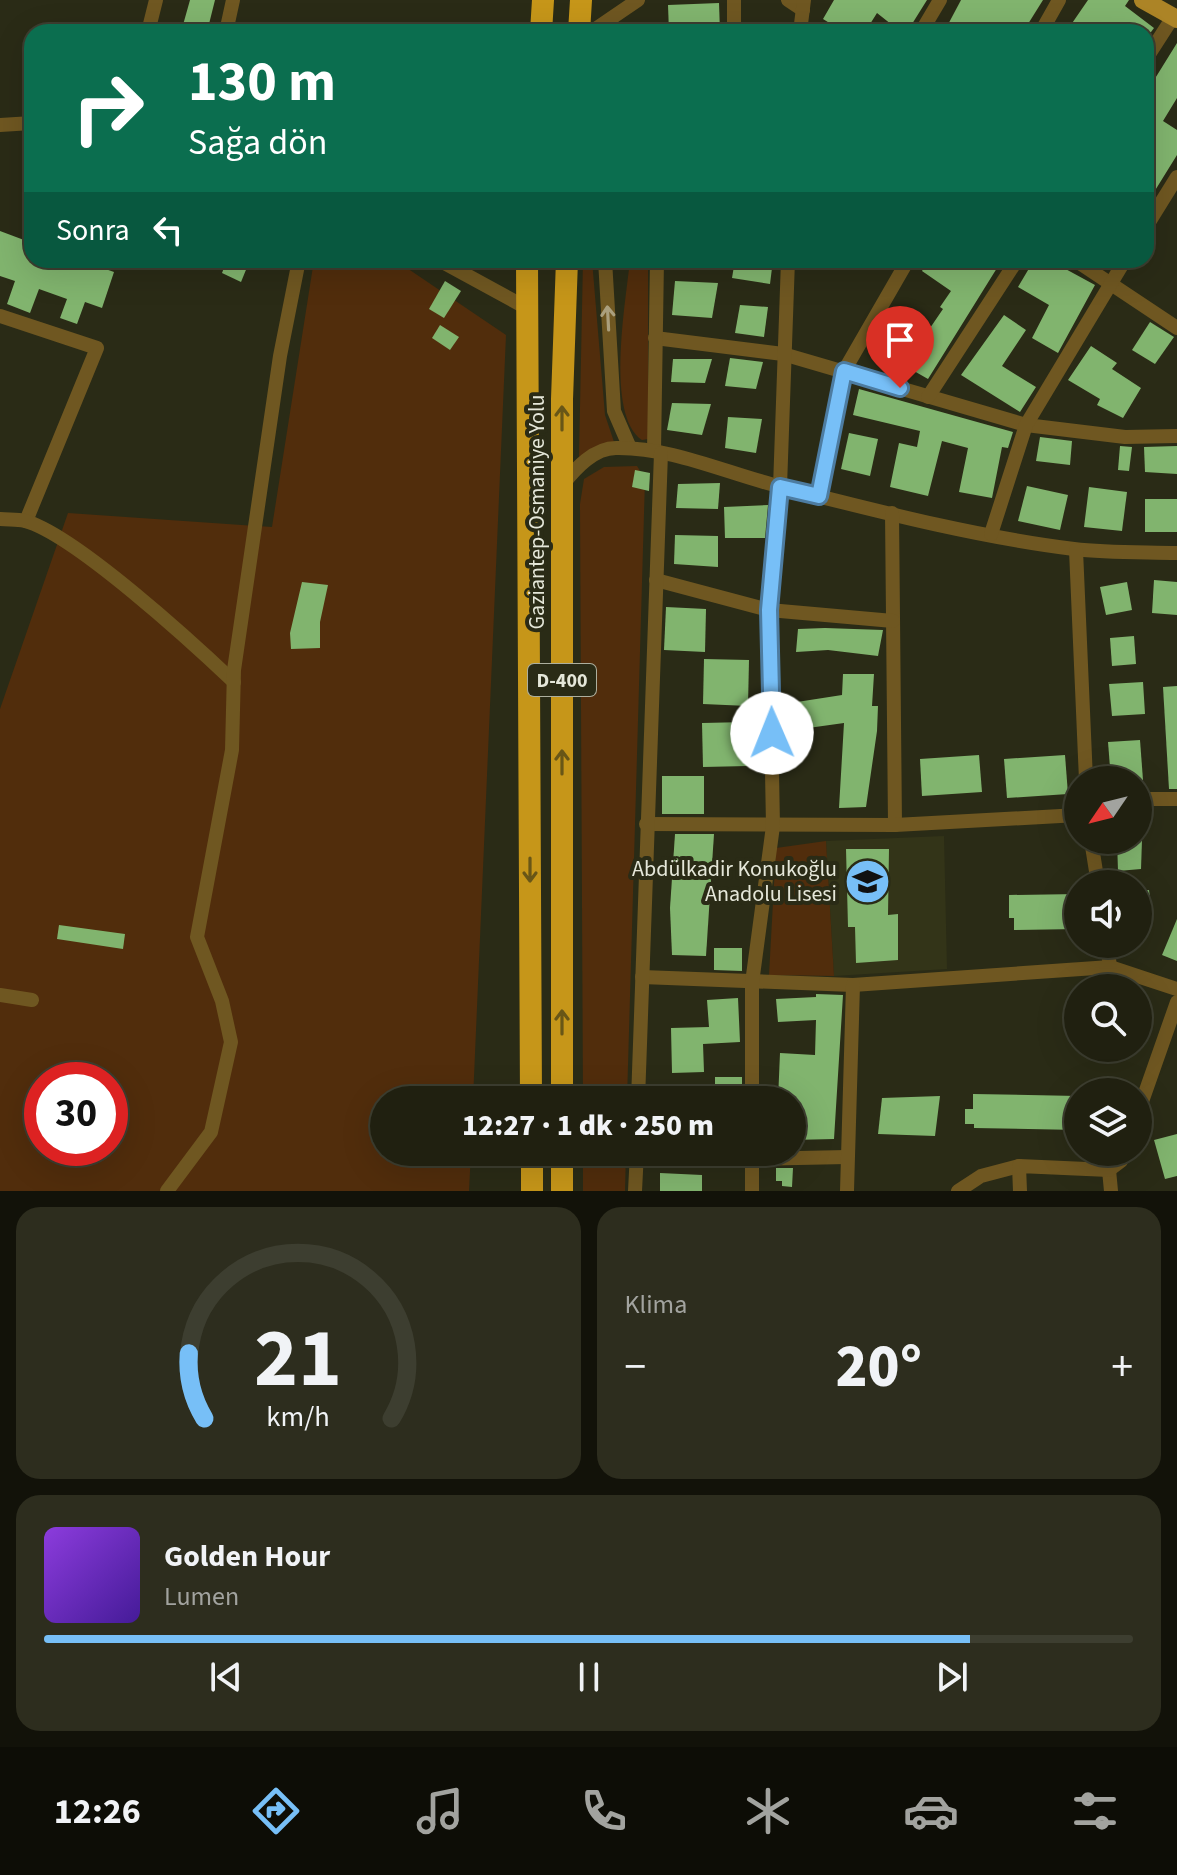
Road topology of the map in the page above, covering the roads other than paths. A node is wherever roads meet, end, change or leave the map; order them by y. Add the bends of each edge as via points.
1 (156, 0) edge
2 (233, 0) edge
3 (543, 0) edge
4 (581, 0) edge
5 (734, 0) edge
6 (788, 0) edge
7 (940, 0) edge
8 (1059, 0) edge
9 (1143, 0) edge
10 (640, 1) edge
11 (804, 5) edge
12 (1175, 18) edge
13 (150, 24) edge
14 (228, 24) edge
15 (542, 24) edge
16 (580, 24) edge
17 (604, 24) edge
18 (734, 24) edge
19 (926, 24) edge
20 (1046, 24) edge
21 (1154, 48) edge
22 (24, 124) edge
23 (0, 125) edge
24 (1177, 177) edge
25 (1154, 214) edge
26 (297, 268) edge
27 (454, 268) edge
28 (527, 268) edge
29 (567, 268) edge
30 (605, 268) edge
31 (657, 268) edge
32 (788, 268) edge
33 (903, 268) edge
34 (1012, 268) edge
35 (1087, 268) edge
36 (1120, 268) edge
37 (1110, 283) junction
38 (525, 307) junction
39 (0, 316) edge
40 (1177, 328) edge
41 (655, 338) junction
42 (783, 354) junction
43 (844, 371) junction
44 (928, 397) junction
45 (1026, 425) junction
46 (1177, 436) edge
47 (630, 448) junction
48 (657, 452) junction
49 (562, 486) junction
50 (780, 487) junction
51 (819, 496) junction
52 (892, 513) junction
53 (0, 519) edge
54 (26, 521) junction
55 (991, 534) junction
56 (1076, 550) junction
57 (1177, 553) edge
58 (656, 580) junction
59 (769, 610) junction
60 (893, 621) junction
61 (234, 682) junction
62 (1085, 766) edge
63 (1152, 799) edge
64 (1177, 799) edge
65 (1064, 816) edge
66 (646, 824) junction
67 (895, 825) junction
68 (773, 826) junction
69 (1109, 958) edge
70 (1110, 967) junction
71 (642, 977) junction
72 (752, 983) junction
73 (853, 985) junction
74 (1177, 989) edge
75 (0, 995) edge
76 (32, 1000) dead end
77 (1177, 1002) edge
78 (1150, 1078) edge
79 (531, 1086) edge
80 (562, 1086) edge
81 (638, 1086) edge
82 (752, 1086) edge
83 (806, 1157) edge
84 (847, 1157) junction
85 (532, 1166) edge
86 (562, 1166) edge
87 (636, 1166) edge
88 (752, 1166) edge
89 (1019, 1166) junction
90 (1114, 1166) edge
91 (1109, 1170) junction
92 (167, 1191) edge
93 (532, 1191) edge
94 (562, 1191) edge
95 (635, 1191) edge
96 (752, 1191) edge
97 (847, 1191) edge
98 (958, 1191) edge
99 (1020, 1191) edge
100 (1111, 1191) edge

1 - 13 street
2 - 14 street
3 - 15 highway
4 - 16 highway
5 - 18 street
6 - 11 street
7 - 19 street
8 - 20 street
9 - 12 main road
10 - 17 street
12 - 21 street
22 - 23 street
24 - 25 street
26 - 61 street
27 - 38 street
28 - 38 highway, Gaziantep-Osmaniye Yolu / D-400
49 -> 29 highway, Gaziantep-Osmaniye Yolu / D-400
47 -> 30 street via 614,411
31 - 41 street
32 - 42 street
33 - 43 street
34 - 44 street
35 - 37 street
36 - 37 street
37 - 40 street
37 - 45 street
38 -> 79 highway, Gaziantep-Osmaniye Yolu / D-400
39 - 54 street via 97,348
41 - 42 street
41 - 48 street
42 - 43 street
42 - 50 street
43 - 44 street
43 - 51 street
44 - 45 street
45 - 46 street via 1125,437
45 - 55 street
47 - 48 street
47 - 49 street via 612,447 595,454
48 - 50 street
48 - 58 street
80 -> 49 highway, Gaziantep-Osmaniye Yolu / D-400
50 - 51 street
50 - 59 street
51 - 52 street
52 - 55 street
52 - 60 street
53 - 54 street
54 - 61 street via 84,555
55 - 56 street
56 - 57 street
56 - 62 street
58 - 59 street
58 - 66 street
59 - 60 street
59 - 68 street
60 - 67 street
61 - 92 street via 232,750 197,937 222,1001 231,1042 211,1132
63 - 64 street
65 - 67 street
66 - 68 street
66 - 71 street
67 - 68 street
68 - 72 street
69 - 70 street
70 - 73 street
70 - 74 street
71 - 72 street
71 - 81 street
72 - 73 street
72 - 82 street
73 - 84 street
75 - 76 street
77 - 78 street
83 - 84 street
84 - 97 street
85 - 93 highway
86 - 94 highway
87 - 95 street
88 - 96 street
89 - 91 street
89 - 98 street via 981,1176
89 - 99 street
90 - 91 street
91 - 100 street

